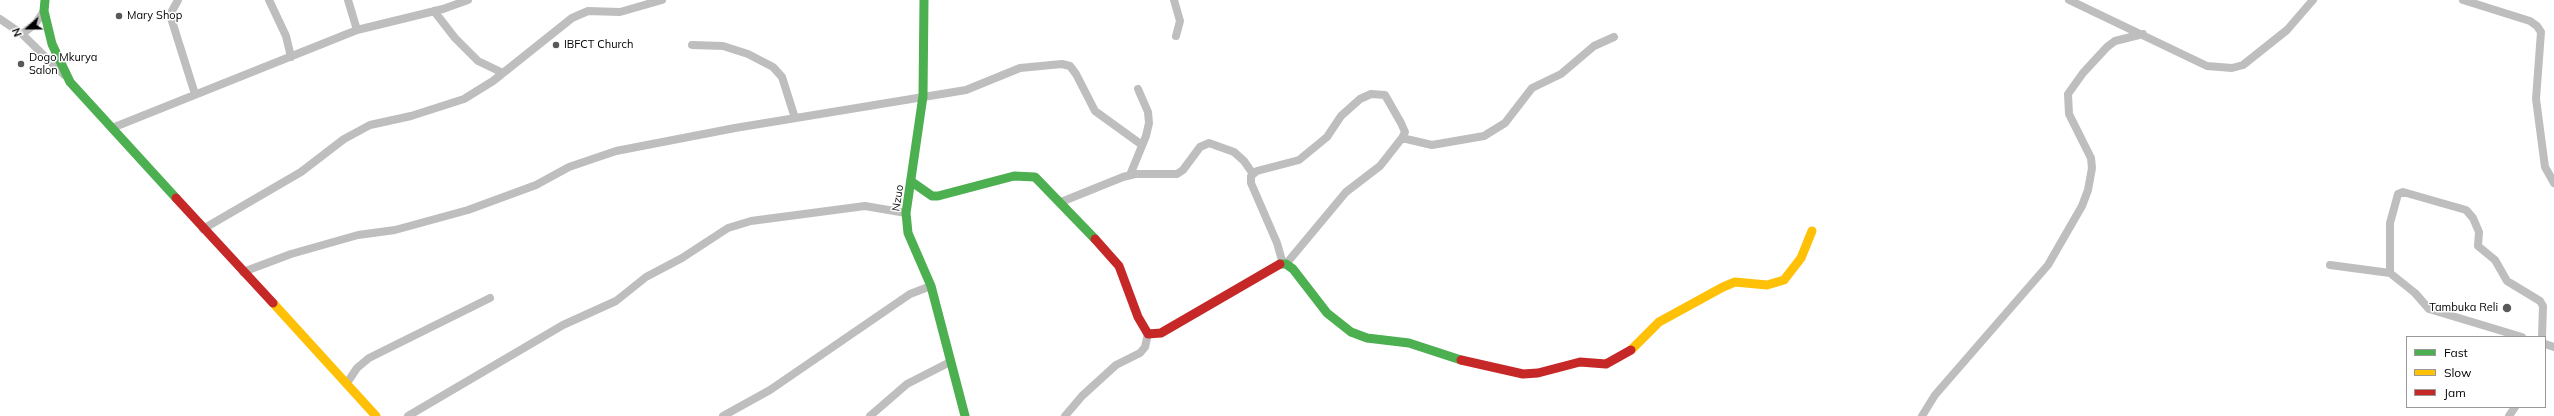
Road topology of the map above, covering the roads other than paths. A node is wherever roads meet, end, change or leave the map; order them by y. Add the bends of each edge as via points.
1 (45, 0) edge
2 (178, 0) edge
3 (269, 0) edge
4 (348, 0) edge
5 (442, 0) edge
6 (468, 0) edge
7 (662, 0) edge
8 (924, 0) edge
9 (1174, 0) edge
10 (2069, 0) edge
11 (2313, 0) edge
12 (2464, 0) edge
13 (439, 10) junction
14 (44, 11) junction
15 (0, 19) edge
16 (357, 30) junction
17 (22, 34) junction
18 (2143, 34) junction
19 (1176, 36) dead end
20 (1614, 37) dead end
21 (692, 45) dead end
22 (291, 58) junction
23 (503, 74) junction
24 (70, 82) junction
25 (1138, 89) dead end
26 (195, 94) junction
27 (923, 96) junction
28 (795, 118) junction
29 (112, 128) junction
30 (1402, 138) junction
31 (1142, 145) junction
32 (1253, 174) junction
33 (1130, 175) junction
34 (912, 182) junction
35 (2554, 183) edge
36 (1061, 202) junction
37 (906, 213) junction
38 (203, 229) junction
39 (1812, 231) dead end
40 (1284, 264) junction
41 (2330, 265) dead end
42 (243, 272) junction
43 (2390, 273) junction
44 (931, 286) junction
45 (490, 298) dead end
46 (1148, 334) junction
47 (2519, 336) edge
48 (2542, 336) edge
49 (950, 362) junction
50 (346, 383) junction
51 (376, 416) edge
52 (408, 416) edge
53 (723, 416) edge
54 (870, 416) edge
55 (965, 416) edge
56 (1064, 416) edge
57 (1922, 416) edge

1 - 14 street
2 - 26 street via 171,18
3 - 22 street via 286,36
4 - 16 street
5 - 13 street
6 - 13 street
7 - 23 street via 620,12 588,11 572,18
8 - 27 street, Nzuo
9 - 19 street via 1180,21
10 - 18 street
11 - 18 street via 2287,30 2258,55 2243,65 2232,68 2207,66
12 - 35 street via 2530,22 2541,32 2536,99 2545,167
13 - 16 street
13 - 23 street via 455,38 478,61
14 - 17 street via 35,24
14 - 24 street via 52,44
15 - 17 street
16 - 22 street
17 - 24 street
18 - 57 street via 2107,47 2068,94 2069,114 2091,158 2092,168 2082,206 2048,265 1935,395
20 - 30 street via 1594,46 1561,74 1532,88 1505,123 1484,136 1432,145
21 - 28 street via 723,46 748,54 773,67 782,77
22 - 26 street
23 - 38 street via 464,99 411,116 370,125 350,135 301,172
24 - 29 street
25 - 31 street via 1148,112 1149,123
26 - 29 street
27 - 28 street
27 - 31 street via 966,90 1020,68 1062,64 1070,66 1076,74 1095,111
27 - 34 street, Nzuo
28 - 42 street via 616,151 569,167 536,185 468,210 395,230 358,235 291,254
29 - 38 street
30 - 32 street via 1405,132 1388,96 1371,94 1360,99 1341,116 1327,137 1299,160
30 - 40 street via 1380,166 1346,192
31 - 33 street
32 - 33 street via 1244,160 1234,152 1209,143 1200,147 1177,174
32 - 40 street via 1251,183
33 - 36 street
34 - 36 street via 932,196 938,196 1026,175 1035,177
34 - 37 street, Nzuo
36 - 46 street via 1119,266 1138,317
37 - 44 street, Nzuo via 908,233
37 - 52 street via 865,206 752,221 728,228 682,258 646,277 616,301 563,325
38 - 42 street
39 - 40 street via 1801,258 1784,280 1767,285 1735,282 1723,287 1659,322 1635,348 1612,362 1580,362 1538,373 1523,374 1473,364 1409,343 1367,338 1351,332 1327,313 1293,269
40 - 46 street via 1279,264 1161,333
41 - 43 street
42 - 50 street
43 - 47 street via 2415,293 2429,309
43 - 48 street via 2390,223 2398,194 2403,192 2466,210 2479,232 2478,246 2495,260 2506,280 2540,301 2543,316
44 - 49 street, Nzuo
44 - 53 street via 910,294 770,390
45 - 50 street via 369,358 357,368
46 - 56 street via 1145,347 1140,353 1116,365
49 - 54 street via 907,384
49 - 55 street, Nzuo
50 - 51 street

